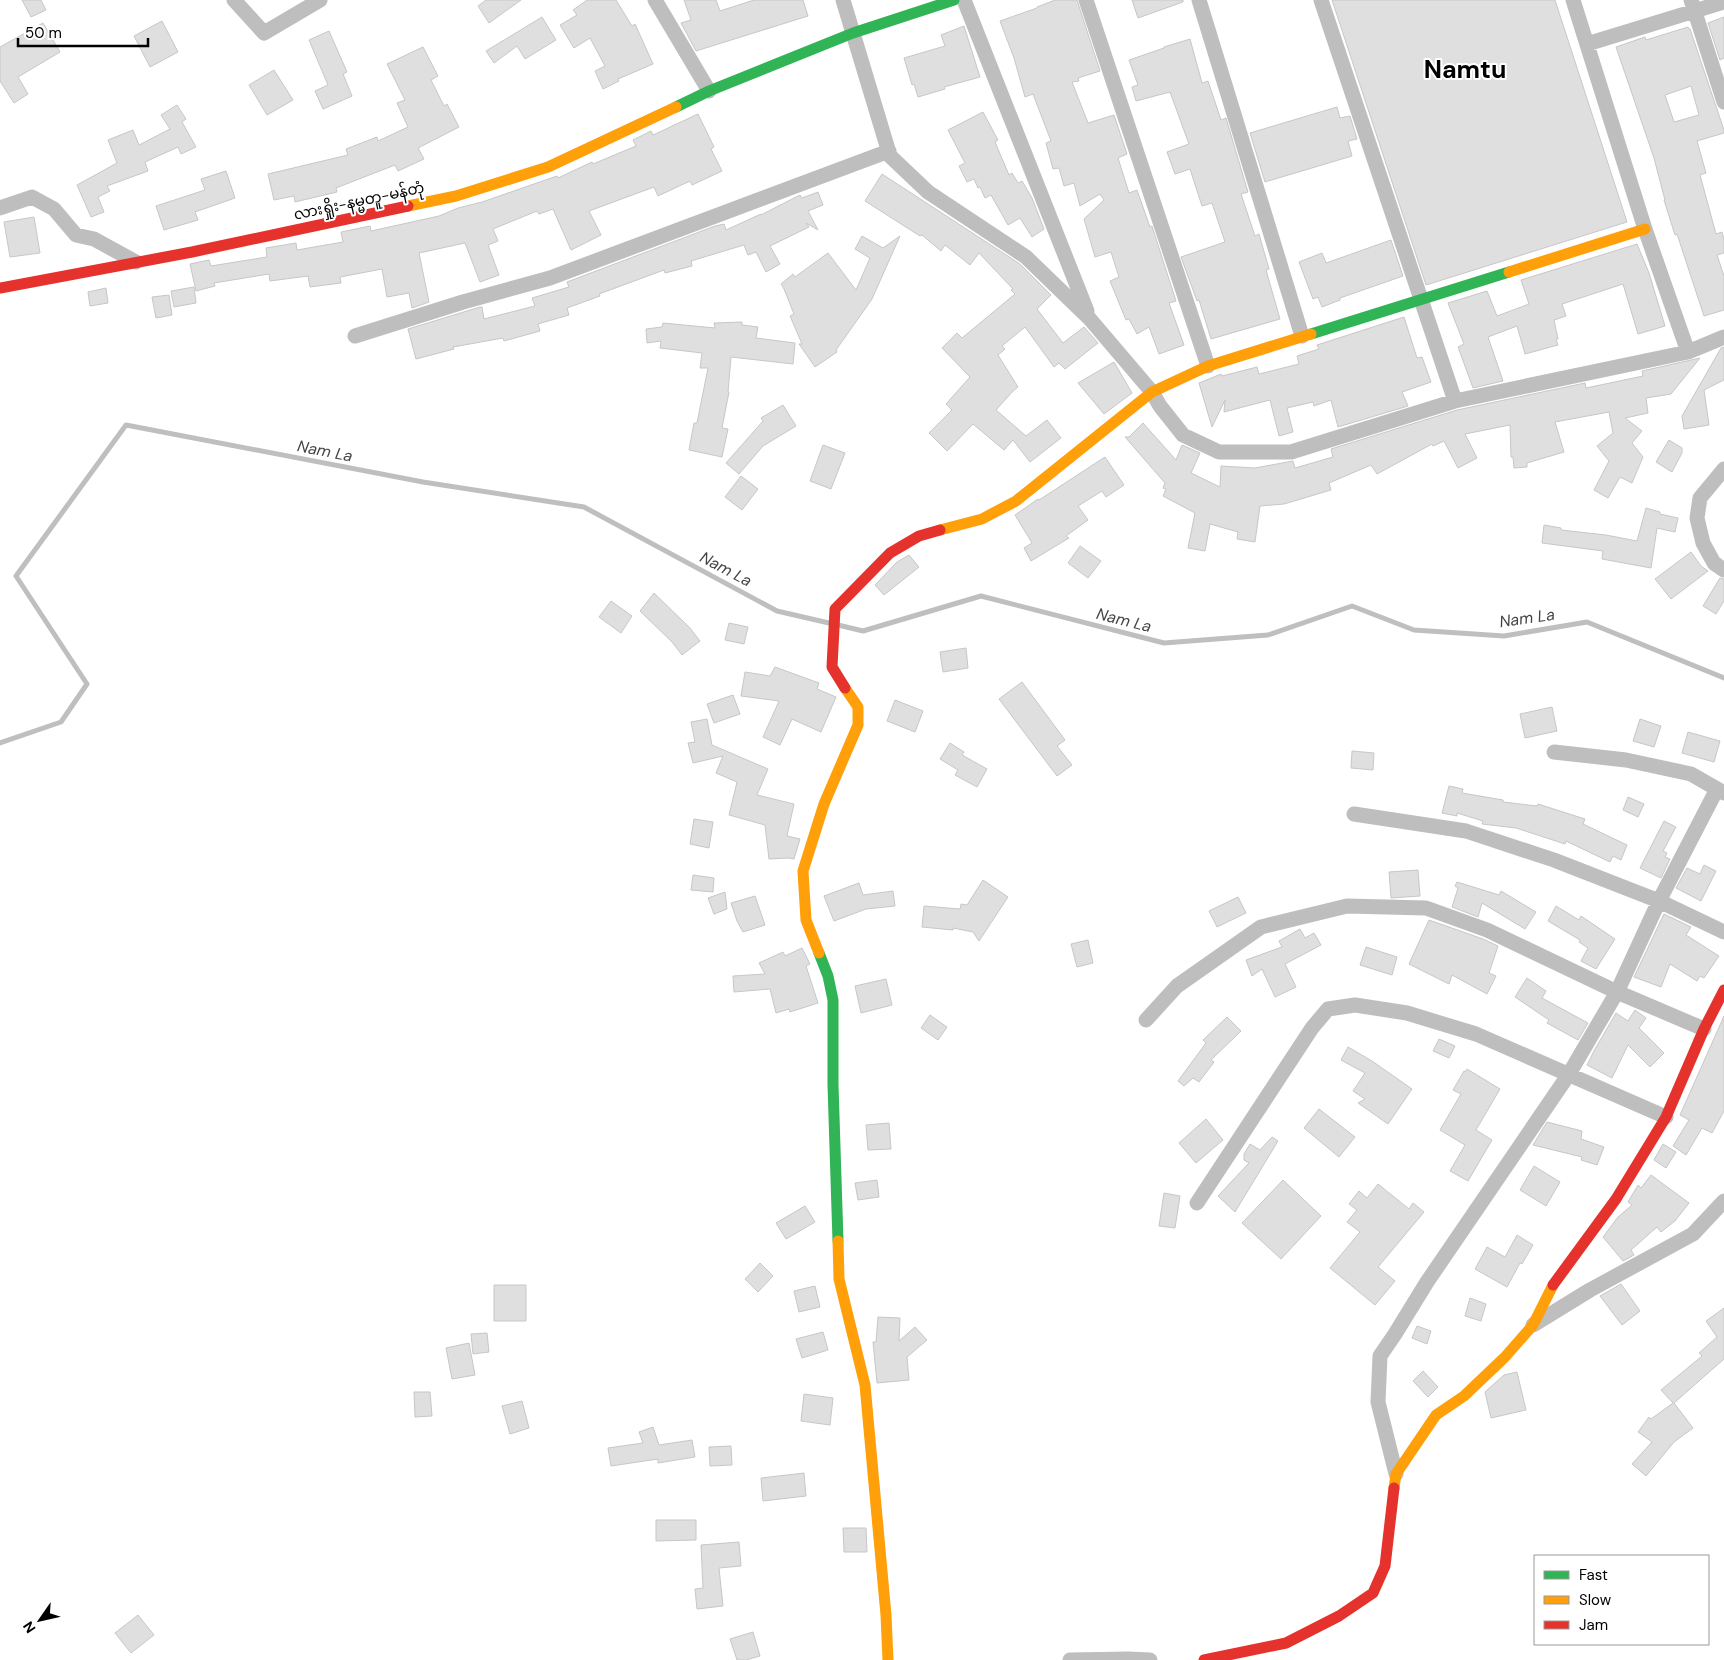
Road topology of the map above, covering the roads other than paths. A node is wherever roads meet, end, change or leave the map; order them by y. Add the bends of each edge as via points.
1 (234, 0) edge
2 (320, 0) edge
3 (655, 0) edge
4 (843, 0) edge
5 (954, 0) edge
6 (964, 0) edge
7 (1086, 0) edge
8 (1200, 0) edge
9 (1321, 0) edge
10 (1573, 0) edge
11 (1724, 2) edge
12 (1693, 5) edge
13 (853, 33) junction
14 (1587, 44) junction
15 (709, 91) junction
16 (1724, 102) edge
17 (889, 151) junction
18 (0, 208) edge
19 (1645, 229) junction
20 (136, 262) junction
21 (0, 288) edge
22 (1421, 299) junction
23 (1089, 318) junction
24 (355, 336) dead end
25 (1302, 336) junction
26 (1724, 338) edge
27 (1688, 352) junction
28 (1208, 366) junction
29 (1152, 392) junction
30 (1455, 401) junction
31 (1724, 469) edge
32 (1724, 570) edge
33 (1554, 752) dead end
34 (1721, 791) edge
35 (1354, 814) dead end
36 (1659, 901) junction
37 (1724, 932) edge
38 (1724, 990) edge
39 (1617, 992) junction
40 (1146, 1020) dead end
41 (1704, 1029) junction
42 (1569, 1074) junction
43 (1666, 1117) junction
44 (1724, 1201) edge
45 (1197, 1203) dead end
46 (1532, 1325) junction
47 (1396, 1474) junction
48 (888, 1660) edge
49 (1070, 1660) edge
50 (1150, 1660) edge
51 (1204, 1660) edge

1 - 2 street via 264,33
3 - 15 street
4 - 13 street
5 - 13 street, လားရှိုး-နမ္မတူ-မန်တုံ
6 - 23 street
7 - 28 street
8 - 25 street
9 - 22 street
10 - 14 street
11 - 12 street
12 - 14 street
12 - 16 street
13 - 15 street, လားရှိုး-နမ္မတူ-မန်တုံ
13 - 17 street
14 - 19 street
15 - 20 street, လားရှိုး-နမ္မတူ-မန်တုံ via 548,167 456,196
17 - 23 street via 890,156 928,192 1026,257
17 - 24 street via 550,278
18 - 20 street via 32,197 54,209 76,235 94,239
19 - 22 street
19 - 27 street
20 - 21 street, လားရှိုး-နမ္မတူ-မန်တုံ
22 - 25 street
22 - 30 street
23 - 29 street
25 - 28 street
26 - 27 street
27 - 30 street
28 - 29 street
29 - 30 street via 1183,435 1219,452 1291,452
29 - 48 street via 1016,501 982,519 919,536 890,553 835,609 832,667 858,706 858,725 824,804 804,871 804,881 806,920 828,976 833,1000 839,1279 864,1385
31 - 32 street via 1700,498 1697,518 1703,543 1714,563
33 - 34 street via 1626,760 1691,774
34 - 36 street
35 - 36 street via 1466,831 1554,860
36 - 37 street
36 - 39 street
38 - 41 street
39 - 40 street via 1487,930 1426,908 1346,906 1261,927 1177,986
39 - 41 street
39 - 42 street
41 - 43 street
42 - 43 street
42 - 45 street via 1476,1034 1407,1013 1355,1005 1328,1010 1312,1028
42 - 47 street via 1380,1356 1378,1402
43 - 46 street via 1616,1199 1552,1287
44 - 46 street via 1693,1234
46 - 47 street via 1505,1357 1464,1396 1436,1415
47 - 51 street via 1385,1566 1372,1594 1339,1616 1286,1643
49 - 50 street

